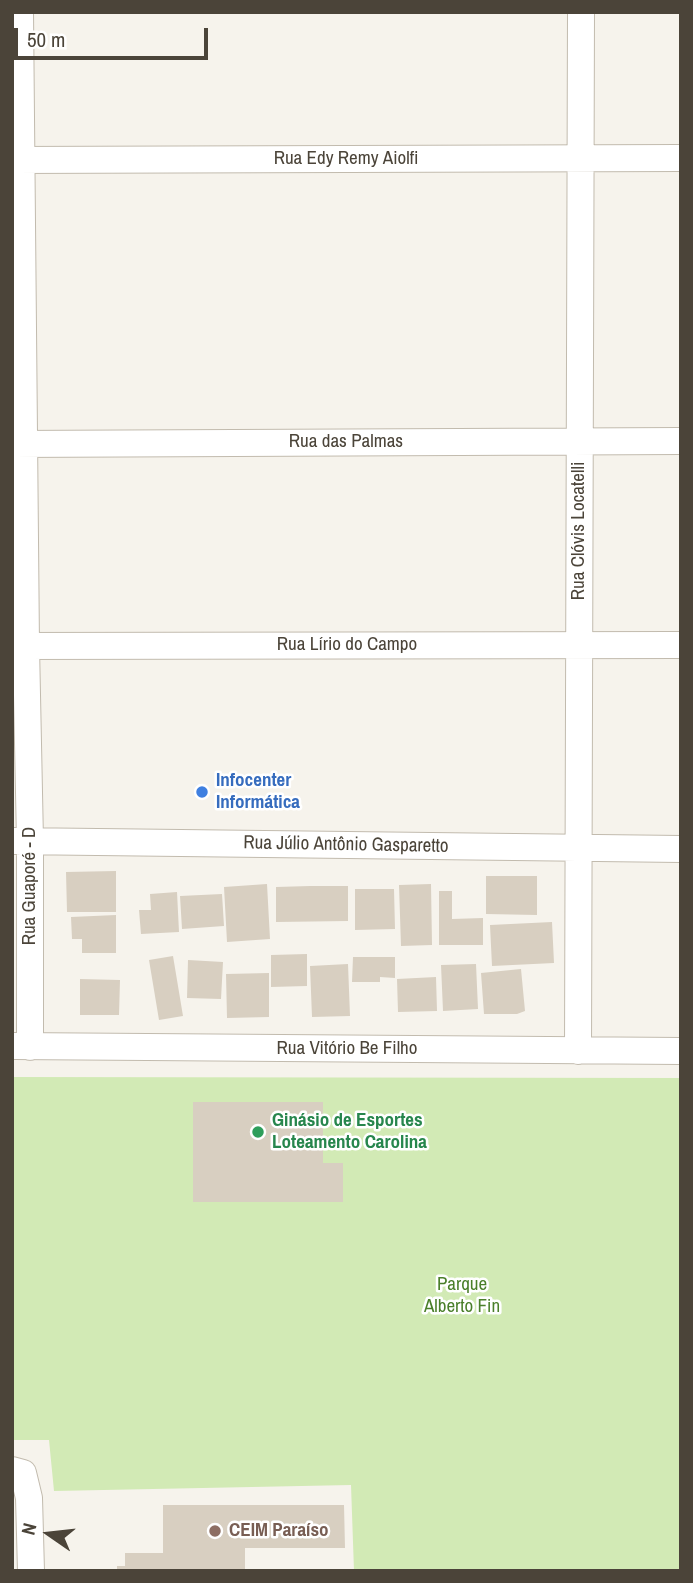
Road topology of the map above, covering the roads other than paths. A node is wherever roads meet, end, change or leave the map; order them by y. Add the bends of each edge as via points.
1 (20, 12) edge
2 (581, 12) edge
3 (681, 158) edge
4 (580, 159) junction
5 (16, 160) edge
6 (579, 441) junction
7 (681, 441) edge
8 (18, 444) edge
9 (579, 645) junction
10 (681, 645) edge
11 (19, 646) edge
12 (21, 841) edge
13 (578, 848) junction
14 (681, 849) edge
15 (21, 1046) edge
16 (578, 1051) junction
17 (681, 1051) edge
18 (12, 1470) edge
19 (31, 1571) edge

1 - 5 street, Rua Guaporé - D
2 - 4 street, Rua Clóvis Locatelli
3 - 4 street, Rua Edy Remy Aiolfi
4 - 5 street, Rua Edy Remy Aiolfi
4 - 6 street, Rua Clóvis Locatelli
5 - 8 street, Rua Guaporé - D
6 - 7 street, Rua das Palmas
6 - 8 street, Rua das Palmas
6 - 9 street, Rua Clóvis Locatelli
8 - 11 street, Rua Guaporé - D
9 - 10 street, Rua Lírio do Campo
9 - 11 street, Rua Lírio do Campo
9 - 13 street, Rua Clóvis Locatelli
11 - 12 street, Rua Guaporé - D
12 - 13 street, Rua Júlio Antônio Gasparetto
12 - 15 street, Rua Guaporé - D
13 - 14 street, Rua Júlio Antônio Gasparetto
13 - 16 street, Rua Clóvis Locatelli
15 - 16 street, Rua Vitório Be Filho
16 - 17 street, Rua Vitório Be Filho
18 - 19 street via 23,1473 29,1498

